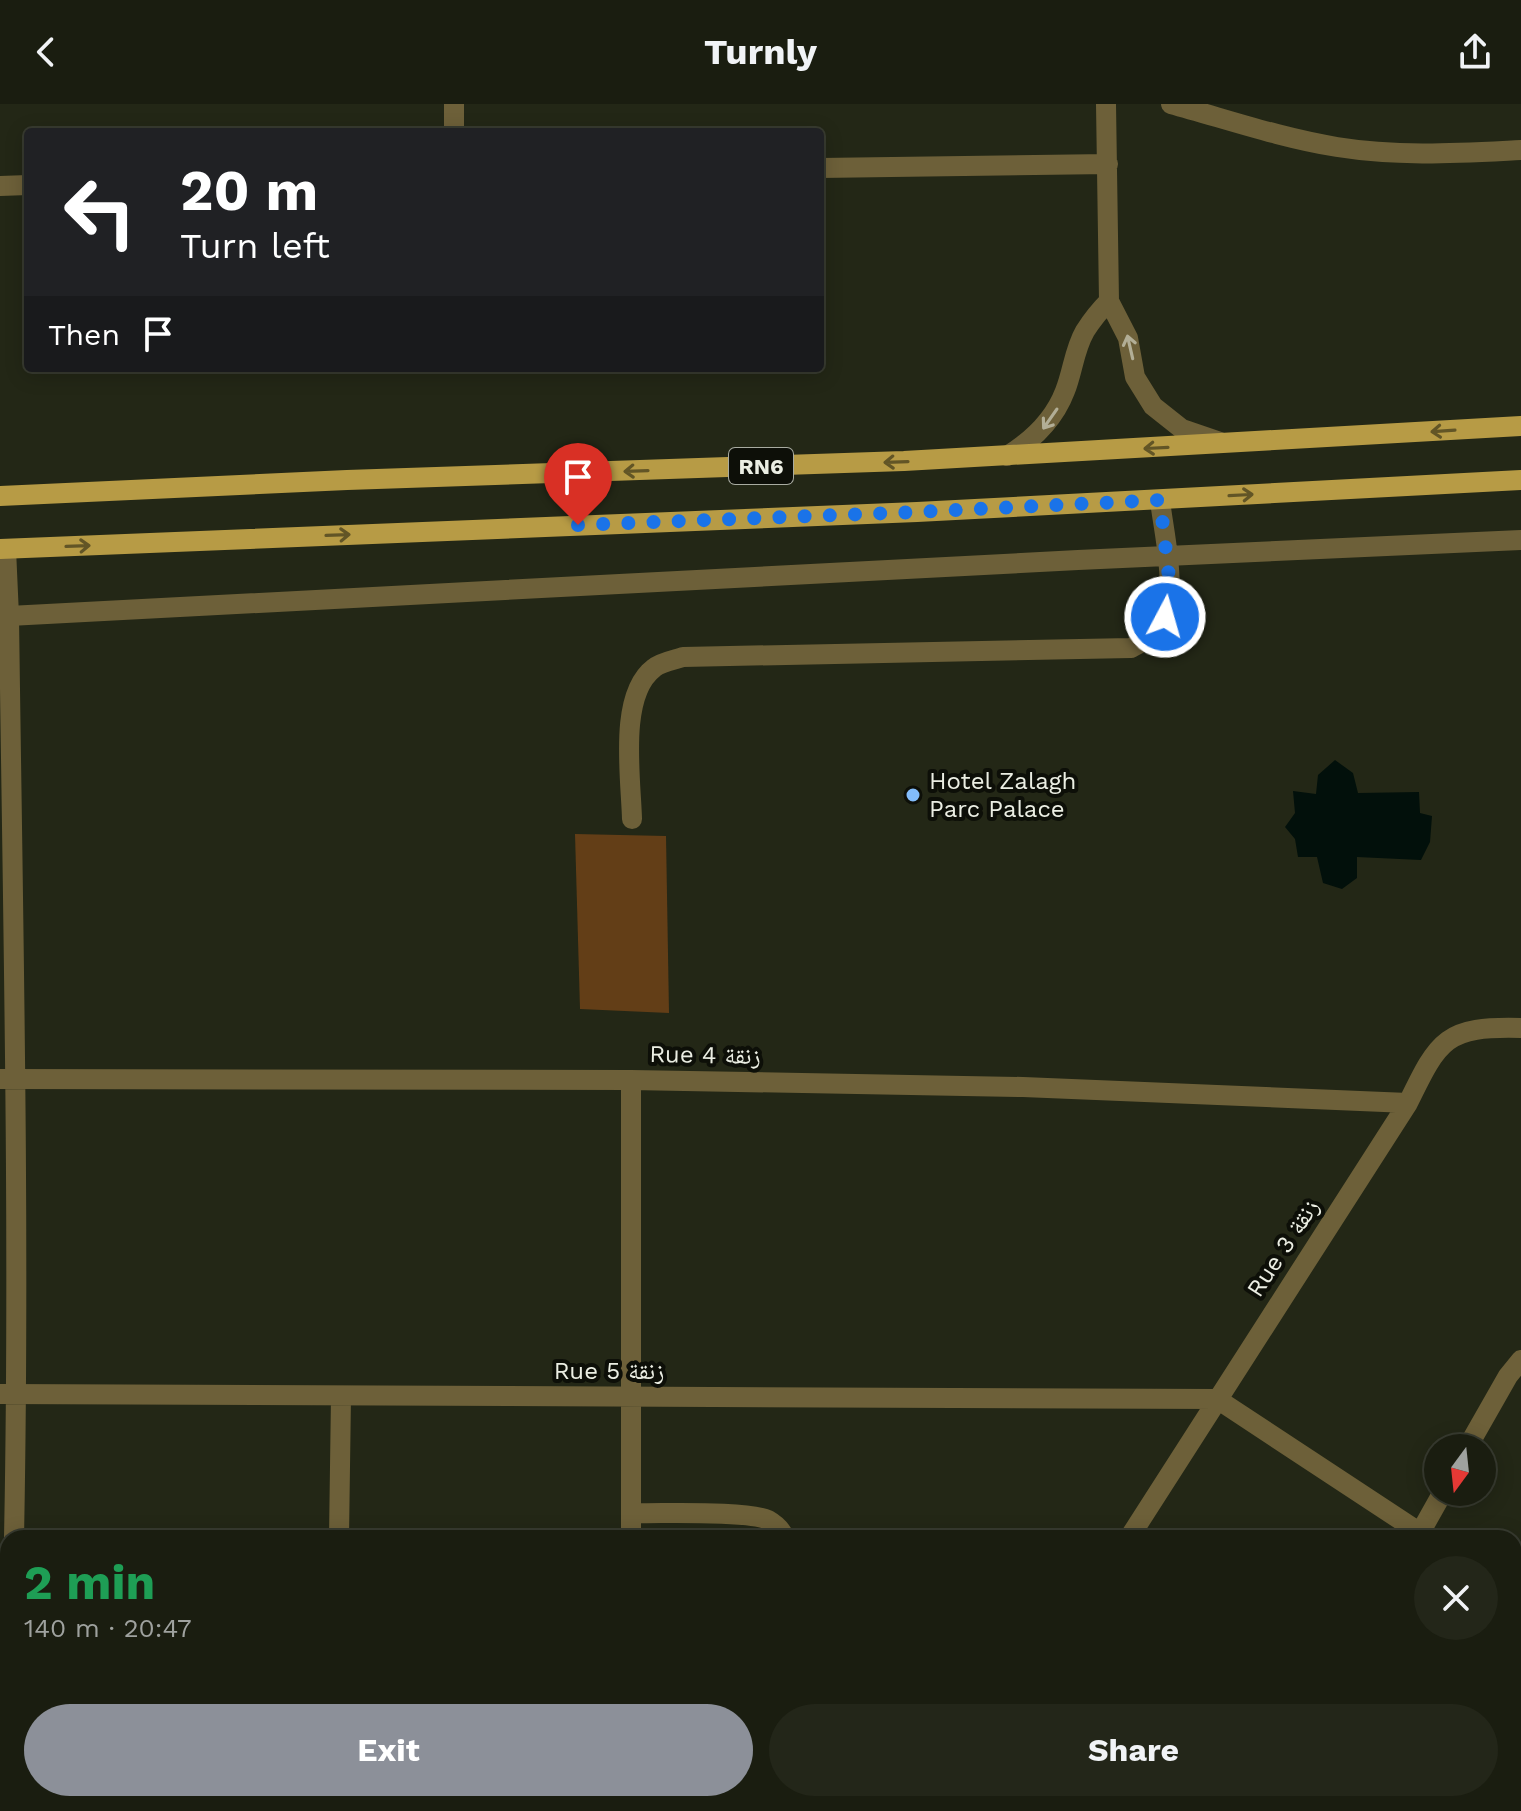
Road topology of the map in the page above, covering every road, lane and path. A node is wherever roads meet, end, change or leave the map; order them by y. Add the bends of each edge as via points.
1 (454, 104) edge
2 (1106, 104) edge
3 (1171, 104) edge
4 (454, 128) edge
5 (1521, 150) edge
6 (1108, 164) junction
7 (824, 168) edge
8 (24, 185) edge
9 (0, 186) edge
10 (1109, 301) junction
11 (1521, 426) edge
12 (1240, 444) junction
13 (1007, 456) junction
14 (1521, 480) edge
15 (0, 496) edge
16 (1160, 500) junction
17 (1521, 540) edge
18 (3, 549) edge
19 (1166, 555) junction
20 (9, 616) junction
21 (632, 819) dead end
22 (1514, 1028) edge
23 (7, 1079) edge
24 (631, 1080) junction
25 (1408, 1103) junction
26 (1521, 1360) edge
27 (8, 1395) edge
28 (341, 1396) junction
29 (632, 1397) junction
30 (1217, 1399) junction
31 (1475, 1434) edge
32 (1437, 1506) edge
33 (631, 1513) junction
34 (14, 1530) edge
35 (339, 1530) edge
36 (631, 1530) edge
37 (780, 1530) edge
38 (1134, 1530) edge
39 (1415, 1530) edge
40 (1427, 1530) edge

1 - 4 street
2 - 6 street
3 - 5 street via 1338,147 1413,155
6 - 7 street
6 - 10 street
8 - 9 street
12 -> 10 street via 1200,438 1153,406 1135,377 1128,338
10 -> 13 street via 1084,332 1056,411 1026,445
11 -> 12 main road, RN6
12 -> 13 main road, RN6
13 -> 15 main road, RN6
16 -> 14 main road, RN6
18 -> 16 main road, RN6
16 - 19 street
17 - 19 street
18 - 20 street
19 - 20 street
19 - 21 street via 1171,595 1165,617 1153,635 1131,648 683,657 655,667 640,682 632,702
20 - 23 street
22 - 25 street, Rue 3 زنقة via 1475,1029 1444,1040
23 - 24 street, Rue 4 زنقة
23 - 27 street
24 - 25 street, Rue 4 زنقة via 1023,1087
24 - 29 street
25 - 30 street, Rue 3 زنقة
26 - 31 street
27 - 28 street, Rue 5 زنقة
27 - 34 street
28 - 29 street, Rue 5 زنقة
28 - 35 street
29 - 30 street, Rue 5 زنقة
29 - 33 street
30 - 38 street, Rue 3 زنقة
30 - 39 street
32 - 40 street
33 - 36 street
33 - 37 street via 746,1515 768,1520

